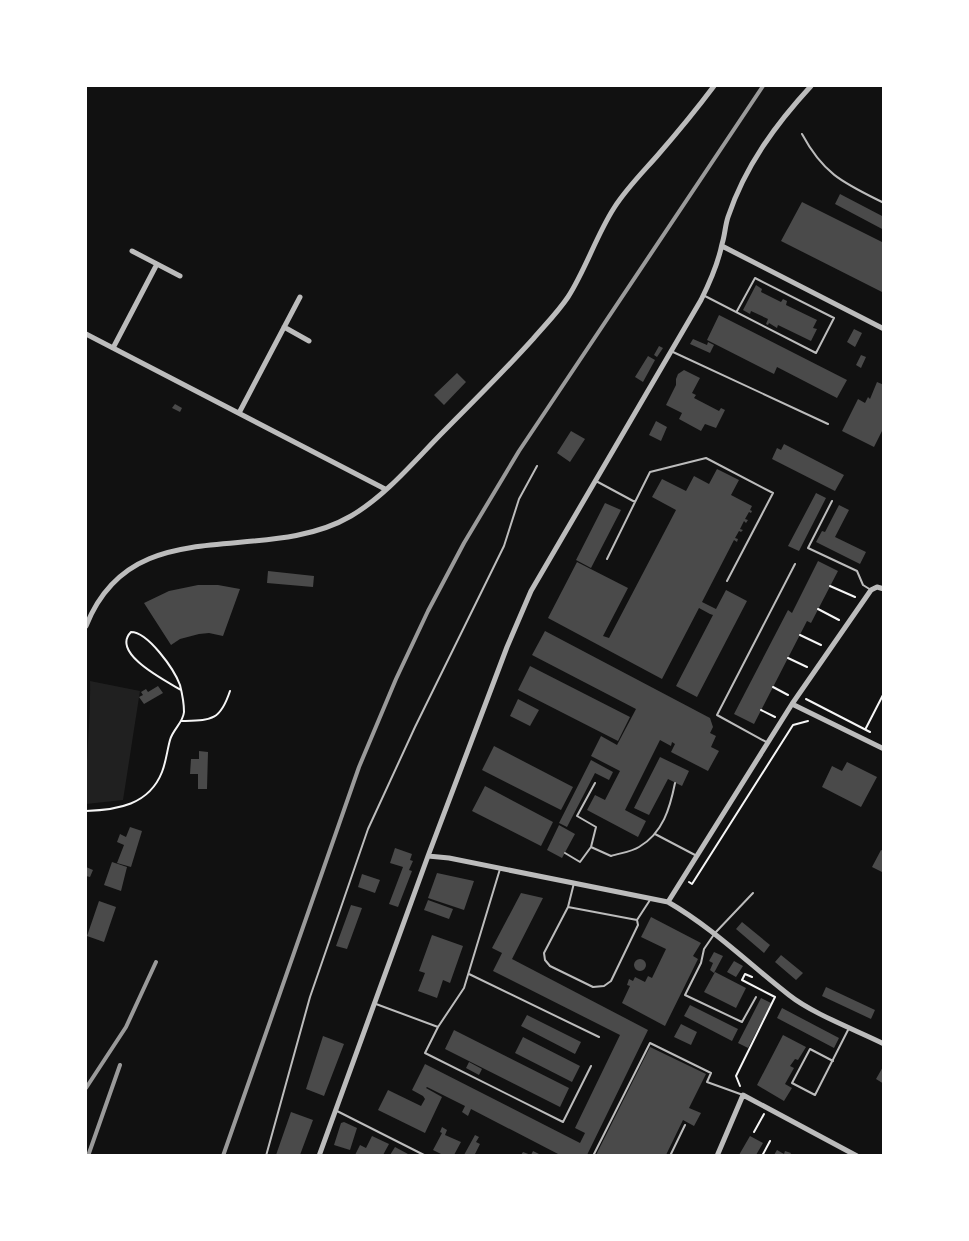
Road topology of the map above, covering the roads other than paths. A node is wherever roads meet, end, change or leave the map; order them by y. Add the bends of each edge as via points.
1 (714, 86) edge
2 (811, 86) edge
3 (802, 134) dead end
4 (884, 203) edge
5 (722, 246) junction
6 (132, 251) dead end
7 (157, 264) junction
8 (180, 276) dead end
9 (703, 295) junction
10 (300, 297) dead end
11 (737, 312) junction
12 (284, 327) junction
13 (884, 329) edge
14 (86, 334) edge
15 (309, 341) dead end
16 (113, 348) junction
17 (670, 351) junction
18 (239, 414) junction
19 (828, 424) dead end
20 (537, 466) dead end
21 (595, 480) junction
22 (385, 489) junction
23 (832, 501) dead end
24 (636, 502) junction
25 (607, 559) dead end
26 (795, 564) dead end
27 (727, 581) dead end
28 (884, 589) edge
29 (871, 590) junction
30 (88, 614) edge
31 (86, 626) edge
32 (792, 704) junction
33 (768, 743) junction
34 (884, 749) edge
35 (595, 783) dead end
36 (675, 783) dead end
37 (656, 834) junction
38 (591, 847) junction
39 (565, 853) dead end
40 (429, 856) junction
41 (697, 856) junction
42 (500, 868) junction
43 (574, 883) junction
44 (753, 893) dead end
45 (651, 899) junction
46 (668, 903) junction
47 (568, 907) junction
48 (638, 920) junction
49 (715, 933) junction
50 (469, 974) junction
51 (756, 997) dead end
52 (374, 1003) junction
53 (438, 1027) junction
54 (850, 1027) junction
55 (599, 1037) dead end
56 (884, 1044) edge
57 (833, 1060) junction
58 (591, 1066) dead end
59 (743, 1095) junction
60 (335, 1110) junction
61 (685, 1125) dead end
62 (266, 1155) edge
63 (319, 1155) edge
64 (426, 1155) edge
65 (593, 1155) edge
66 (670, 1155) edge
67 (717, 1155) edge
68 (857, 1155) edge

1 - 22 street via 620,200 566,299 506,368
2 - 5 street via 770,133 759,152 728,218
3 - 4 lane via 821,165 846,184
5 - 9 street
5 - 13 street
6 - 7 street
7 - 8 street
7 - 16 street
9 - 11 lane
9 - 17 street
10 - 12 street
11 - 11 lane via 816,353 834,318 755,278
12 - 15 street
12 - 18 street
14 - 16 street
16 - 18 street
17 - 19 lane
17 - 21 street
18 - 22 street
20 - 62 lane via 519,500 504,546 368,829 310,997
21 - 24 lane
21 - 40 street via 531,591
22 - 30 street via 354,514 313,533 153,556 113,582
23 - 29 lane via 808,548 857,572 863,585
24 - 25 lane
24 - 27 lane via 650,472 706,458 772,493
26 - 33 lane via 717,715
28 - 29 street
29 - 32 street
30 - 31 street
32 - 33 street
32 - 34 street
33 - 41 street
35 - 38 lane via 577,816 596,827
36 - 37 lane via 670,808
37 - 38 lane via 638,848 611,856
37 - 41 lane
38 - 39 lane via 580,862
40 - 42 street
40 - 52 street
41 - 46 street
42 - 43 street
42 - 50 lane
43 - 45 street
43 - 47 lane
44 - 49 lane
45 - 46 street
45 - 48 lane
46 - 49 street
47 - 48 lane
47 - 48 lane via 544,952 545,960 592,987 611,981
49 - 51 lane via 704,949 686,995 742,1022
49 - 54 street via 795,999
50 - 53 lane
50 - 55 lane
52 - 53 lane
52 - 60 street
53 - 58 lane via 425,1053 563,1122
54 - 56 street
54 - 57 lane
57 - 57 lane via 815,1095 792,1083 810,1049
59 - 65 lane via 707,1082 711,1073 650,1043
59 - 67 street
59 - 68 street
60 - 63 street
60 - 64 lane
61 - 66 lane

